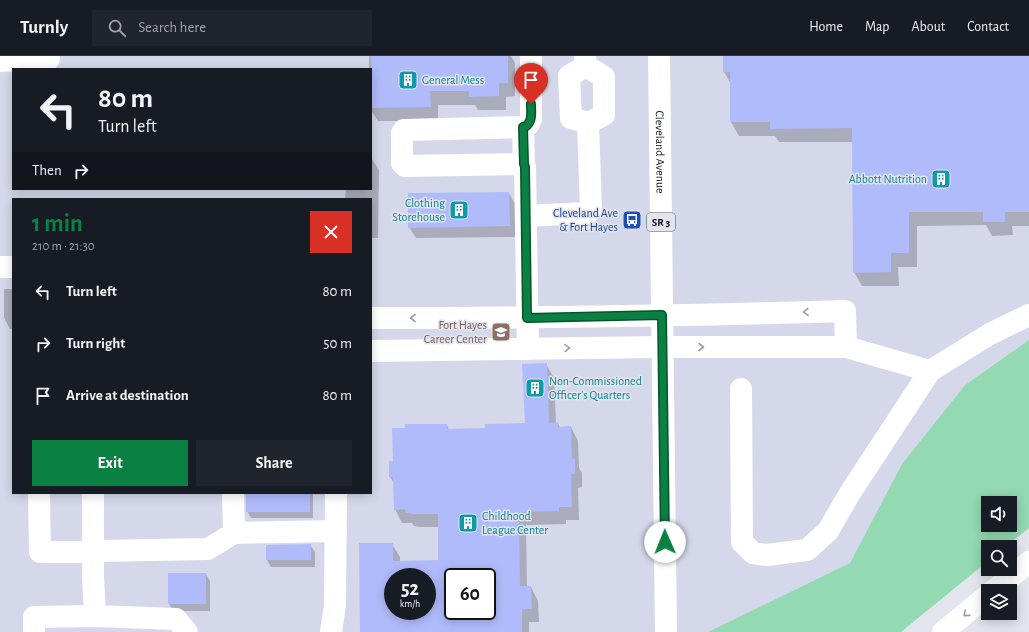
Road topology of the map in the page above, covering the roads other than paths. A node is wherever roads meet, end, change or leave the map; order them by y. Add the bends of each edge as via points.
1 (531, 56) edge
2 (659, 56) edge
3 (49, 59) dead end
4 (0, 61) edge
5 (585, 61) edge
6 (588, 123) junction
7 (523, 127) junction
8 (524, 164) junction
9 (526, 216) junction
10 (12, 266) edge
11 (0, 267) edge
12 (1029, 314) edge
13 (662, 315) junction
14 (372, 318) edge
15 (527, 318) junction
16 (662, 347) junction
17 (846, 347) junction
18 (528, 348) junction
19 (372, 350) edge
20 (930, 371) junction
21 (741, 389) dead end
22 (39, 494) edge
23 (93, 494) edge
24 (233, 494) edge
25 (336, 494) edge
26 (336, 531) junction
27 (234, 533) junction
28 (94, 551) junction
29 (1029, 562) edge
30 (1002, 584) edge
31 (981, 601) edge
32 (95, 616) junction
33 (34, 632) edge
34 (187, 632) edge
35 (331, 632) edge
36 (666, 632) edge
37 (944, 632) edge

1 - 7 main road via 531,119 529,124
2 - 13 main road, Cleveland Avenue / SR 3
3 - 4 main road
5 - 6 main road via 604,77 604,115
5 - 6 main road via 569,76 571,118
6 - 9 main road via 591,210
7 - 8 main road
7 - 8 main road via 404,130 402,163 405,166
8 - 9 main road
9 - 15 main road
10 - 11 main road
12 - 20 main road via 990,334
13 - 15 main road
13 - 16 main road, Cleveland Avenue / SR 3
17 -> 13 main road via 845,311
15 -> 14 main road
15 - 18 main road
16 -> 17 main road
18 -> 16 main road
16 - 36 main road, Cleveland Avenue / SR 3
17 - 20 main road
18 - 19 main road
20 - 21 main road via 828,531 807,550 767,555 753,553 742,542
22 - 28 main road via 40,552
23 - 28 main road
24 - 27 main road
25 - 26 main road
26 - 27 main road
26 - 35 main road via 335,605
27 - 28 main road via 208,550
28 - 32 main road
29 - 30 main road
31 -> 37 main road
32 - 33 main road via 34,617
32 - 34 main road via 176,619

